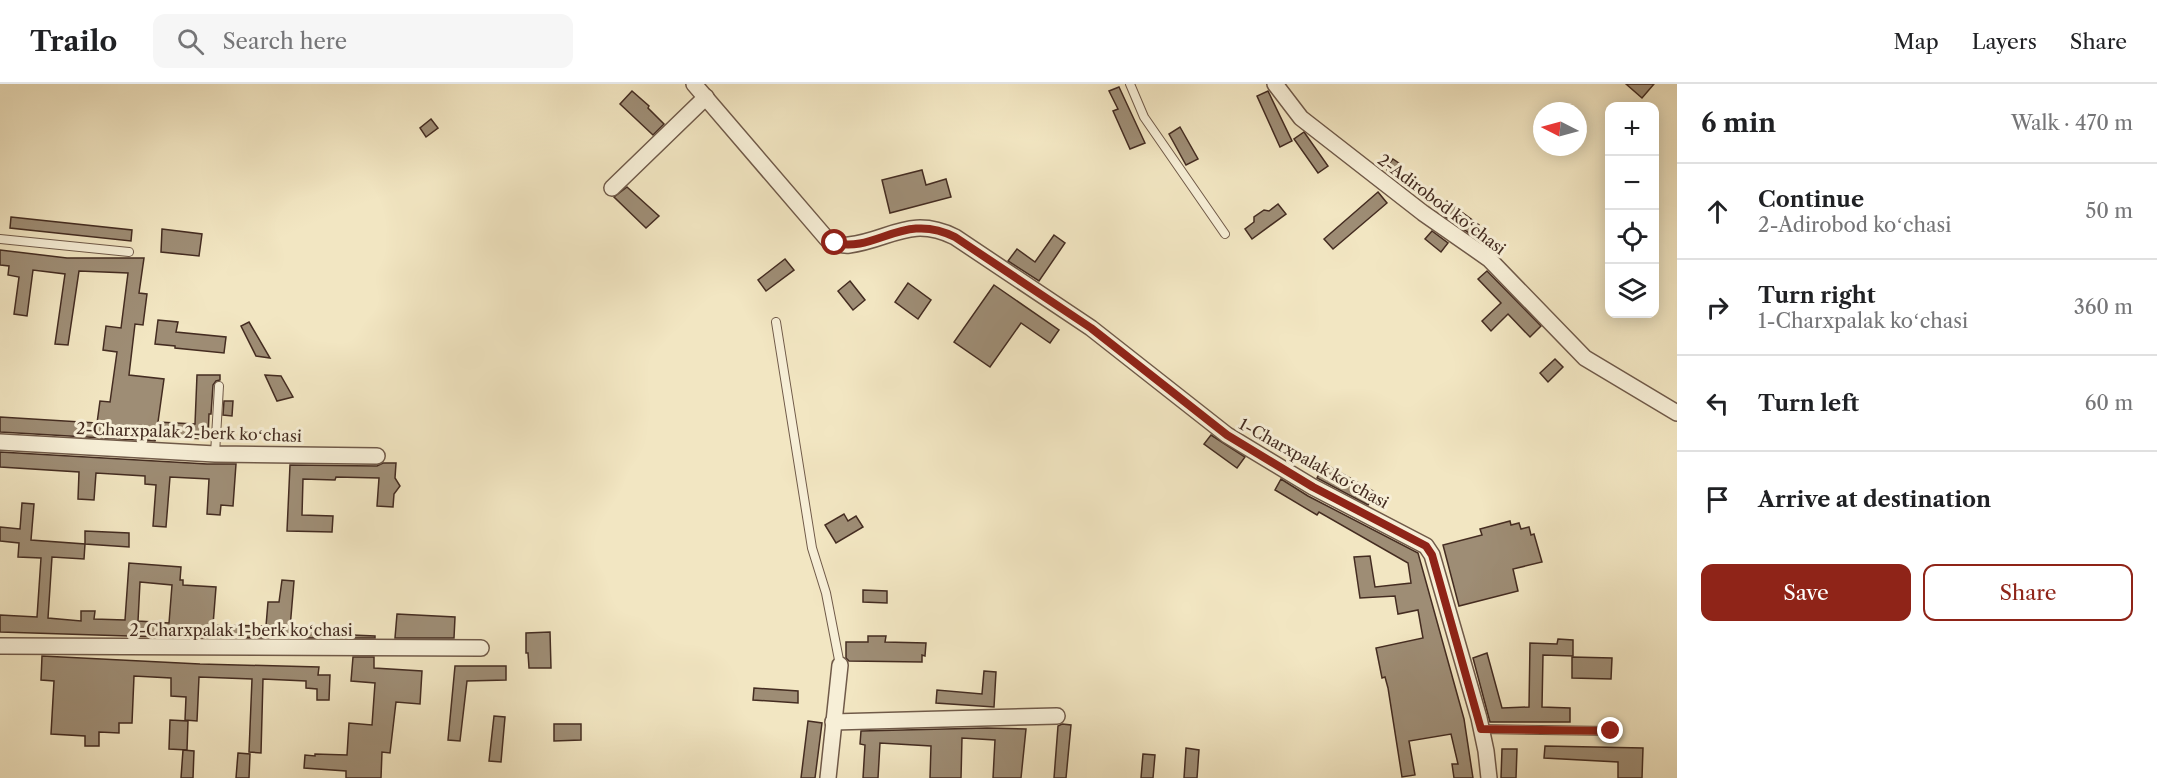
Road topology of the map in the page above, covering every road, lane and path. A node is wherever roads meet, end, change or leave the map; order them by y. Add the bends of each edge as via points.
1 (694, 84) edge
2 (1130, 84) edge
3 (1275, 84) edge
4 (706, 97) junction
5 (612, 188) dead end
6 (1226, 234) dead end
7 (0, 239) edge
8 (129, 252) dead end
9 (776, 322) dead end
10 (219, 386) dead end
11 (1677, 413) edge
12 (0, 442) edge
13 (215, 454) junction
14 (377, 456) dead end
15 (0, 646) edge
16 (482, 648) dead end
17 (840, 665) joint
18 (1057, 716) dead end
19 (833, 722) junction
20 (1481, 729) junction
21 (1611, 731) dead end
22 (828, 778) edge
23 (1489, 778) edge

1 - 4 street
2 - 6 lane via 1144,117
3 - 11 street, 2-Adirobod koʻchasi via 1301,118 1489,259 1585,358
4 - 5 street
4 - 20 street, 1-Charxpalak koʻchasi via 827,239 847,246 913,228 942,231 955,237 1091,328 1227,435 1313,487 1426,546 1432,555
7 - 8 lane
9 - 17 lane via 812,548 826,593
10 - 13 lane
12 - 13 street, 2-Charxpalak 2-berk koʻchasi
13 - 14 street, 2-Charxpalak 2-berk koʻchasi
15 - 16 street, 2-Charxpalak 1-berk koʻchasi
17 - 19 street
18 - 19 street
19 - 22 street
20 - 21 lane
20 - 23 street, 1-Charxpalak koʻchasi

